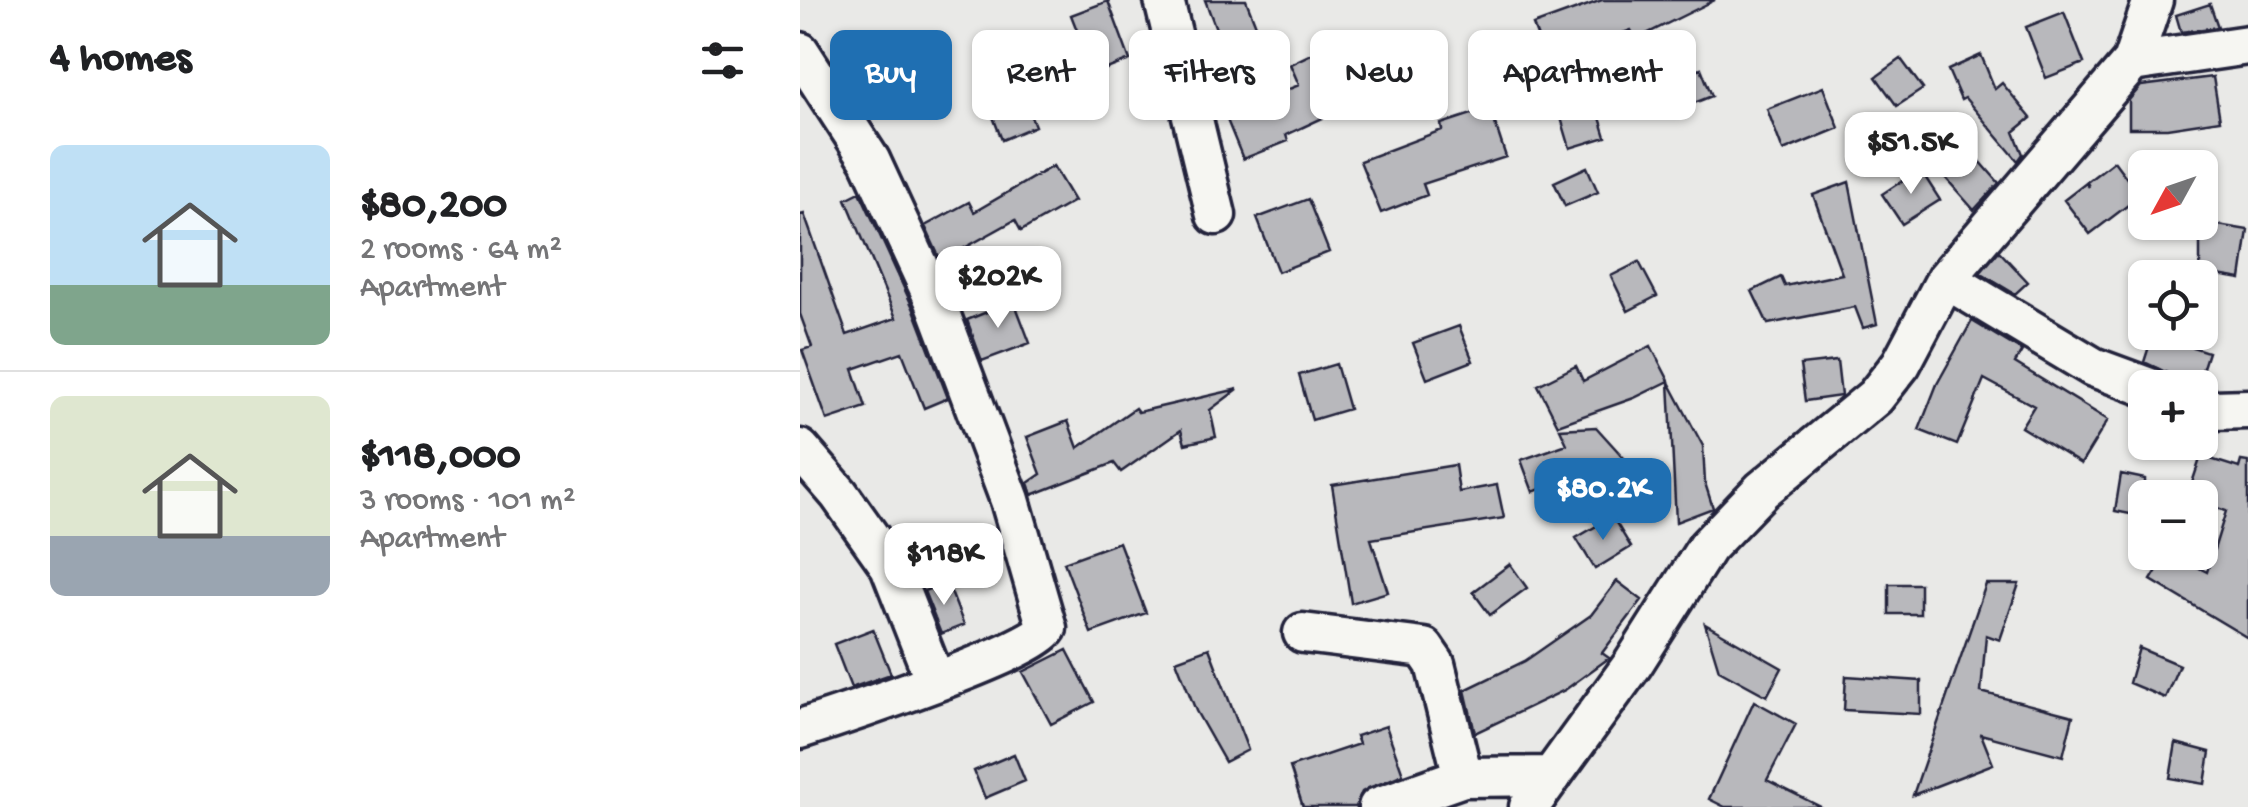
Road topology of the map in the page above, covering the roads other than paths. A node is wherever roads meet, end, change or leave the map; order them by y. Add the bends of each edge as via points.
1 (1164, 0) edge
2 (2153, 0) edge
3 (2248, 46) edge
4 (800, 52) edge
5 (2132, 62) junction
6 (1216, 215) dead end
7 (1946, 278) junction
8 (2128, 380) edge
9 (2248, 409) edge
10 (2218, 410) edge
11 (800, 449) edge
12 (1303, 632) dead end
13 (934, 678) junction
14 (800, 729) edge
15 (1552, 776) junction
16 (1463, 777) junction
17 (1378, 807) edge
18 (1529, 807) edge

1 - 6 street
2 - 5 street
3 - 5 street
4 - 13 street via 870,160 936,303 1010,500 1047,628 1042,637
5 - 7 street
7 - 8 street via 2093,367
7 - 15 street via 1901,364 1875,398 1762,490 1707,547 1634,664
9 - 10 street
11 - 13 street via 890,566
12 - 16 street via 1424,648
13 - 14 street
15 - 16 street
15 - 18 street
16 - 17 street

